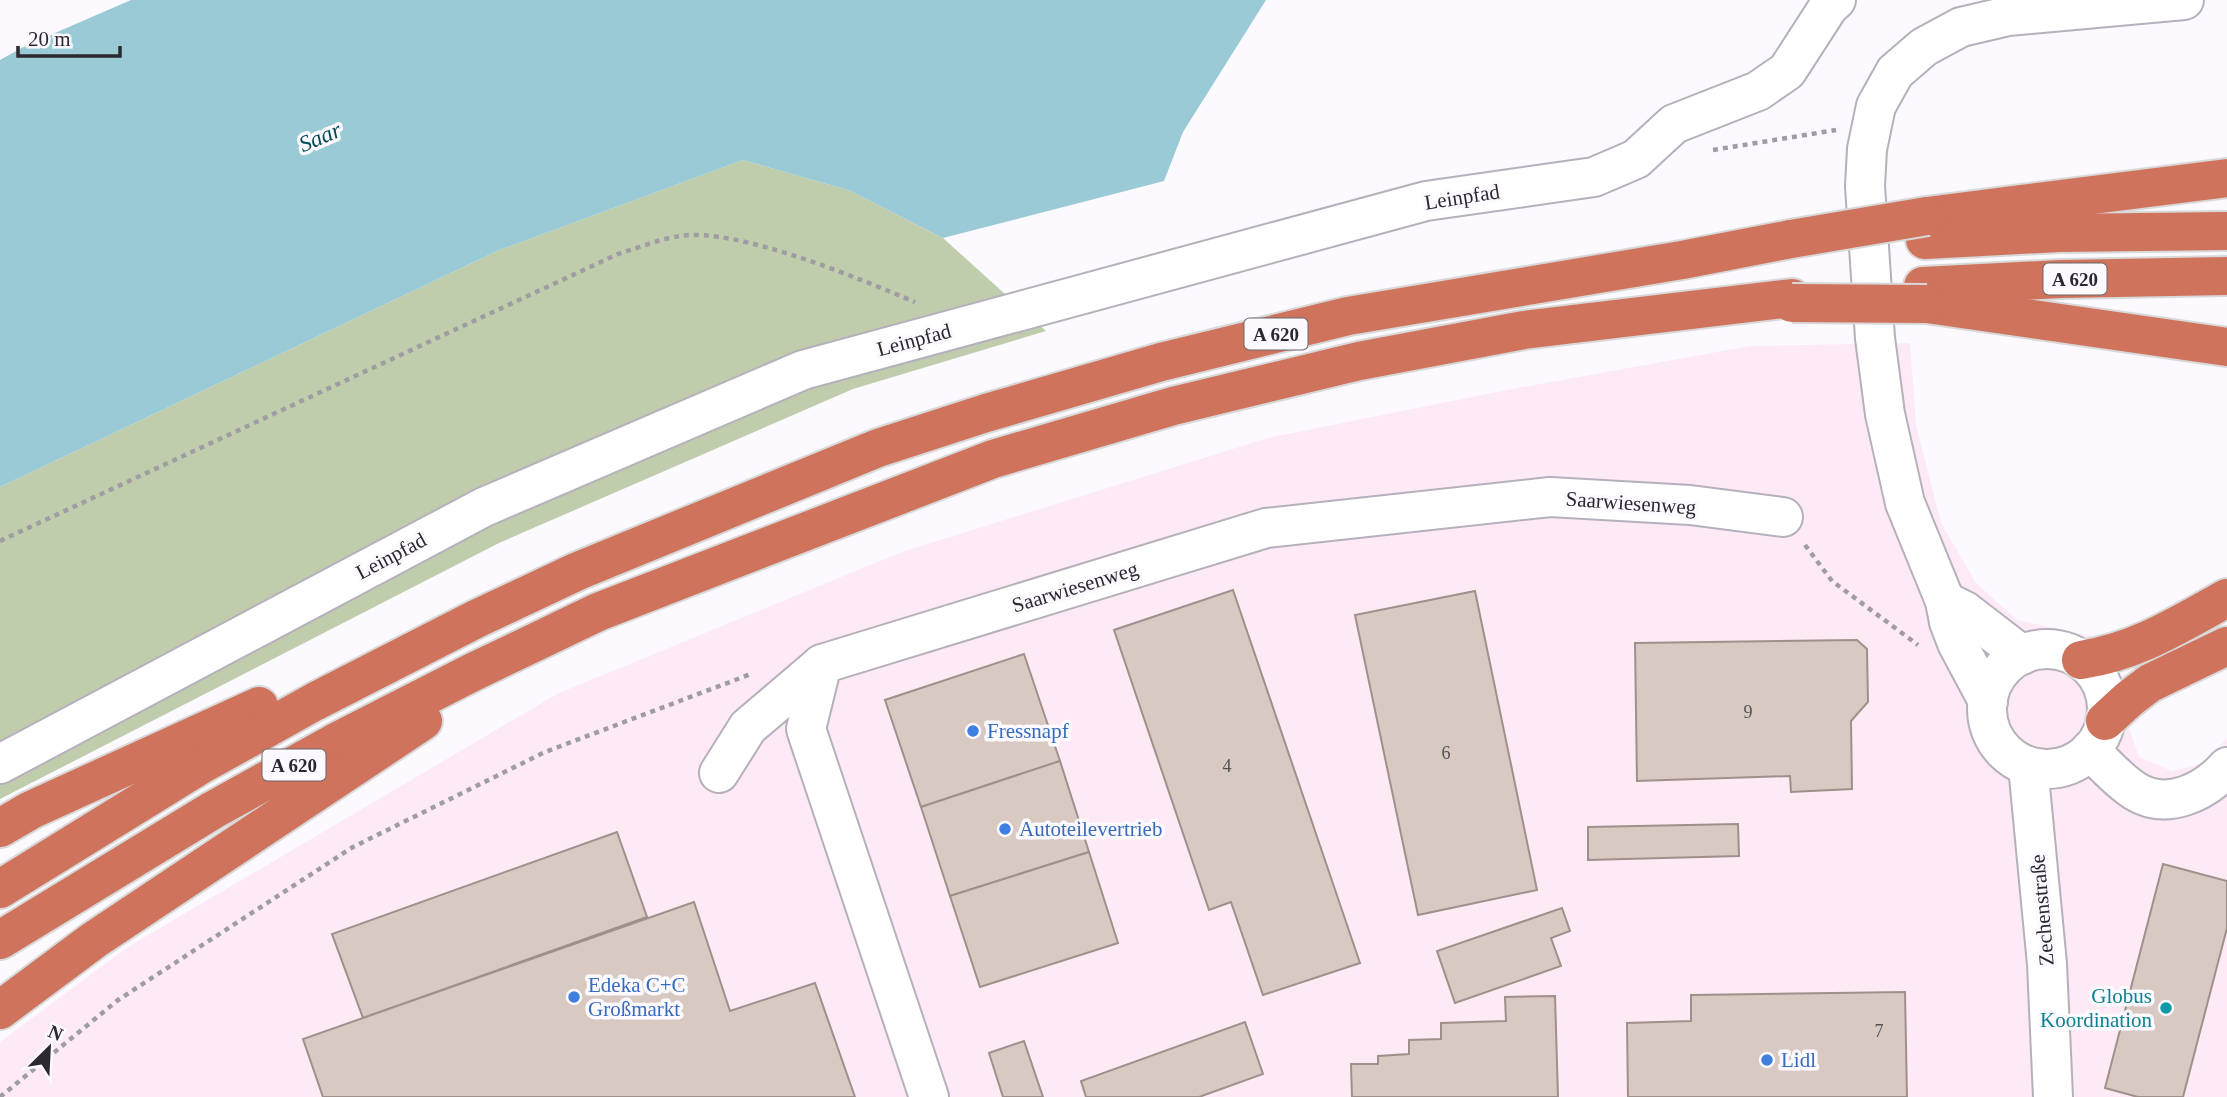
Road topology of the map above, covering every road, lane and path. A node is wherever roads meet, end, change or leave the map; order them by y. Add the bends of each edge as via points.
1 (1836, 0) edge
2 (2185, 0) edge
3 (1872, 128) junction
4 (1702, 152) dead end
5 (2227, 178) edge
6 (1926, 228) junction
7 (2227, 231) edge
8 (2227, 276) edge
9 (1925, 295) junction
10 (947, 331) junction
11 (2227, 347) edge
12 (1783, 517) joint
13 (0, 541) edge
14 (2227, 598) edge
15 (1945, 601) junction
16 (598, 612) junction
17 (476, 619) junction
18 (2227, 646) edge
19 (1923, 648) dead end
20 (2022, 655) junction
21 (2081, 660) junction
22 (822, 664) junction
23 (761, 670) dead end
24 (1988, 701) junction
25 (2098, 736) junction
26 (0, 764) edge
27 (2028, 765) junction
28 (2227, 767) edge
29 (719, 774) dead end
30 (0, 828) edge
31 (0, 889) edge
32 (0, 940) edge
33 (0, 1010) edge
34 (0, 1097) edge
35 (929, 1097) edge
36 (2053, 1097) edge

1 - 10 street, Leinpfad via 1787,71 1758,92 1674,124 1636,159 1594,177 1426,201
2 - 3 street via 2008,16 1961,27 1924,47 1895,72 1877,106
3 - 4 path
3 - 15 street via 1865,186 1885,414 1905,503
5 - 6 highway
6 - 7 highway, A 620 via 2059,233
6 - 17 highway, A 620 via 1791,244 1348,316 1161,362 878,448 578,571
8 - 9 highway, A 620 via 2061,279
9 - 11 highway
9 - 16 highway, A 620 via 1732,304 1524,330 1373,358 1173,406 993,459
10 - 13 path via 915,302 790,255 722,237 681,236 618,254
10 - 26 street, Leinpfad via 803,370 484,507
12 - 19 path via 1832,581
12 - 22 street, Saarwiesenweg via 1690,505 1550,497 1266,528
14 - 21 highway via 2155,637 2112,655
15 - 20 street
15 - 24 street via 1957,643
16 - 32 highway, A 620 via 273,776
16 - 33 highway via 474,687 94,940
17 - 30 highway via 345,667
17 - 31 highway, A 620 via 199,766
18 - 25 highway via 2150,683 2129,699
20 - 21 street via 2047,649
20 - 24 street via 2000,673
21 - 25 street via 2103,687 2107,704
22 - 29 street via 748,726
22 - 35 street via 806,729
23 - 34 path via 545,752 353,847 118,1000
24 - 27 street via 1995,738 2009,755
25 - 27 street via 2066,766
25 - 28 street via 2135,791 2159,798 2184,797
27 - 36 street, Zechenstraße via 2047,964

